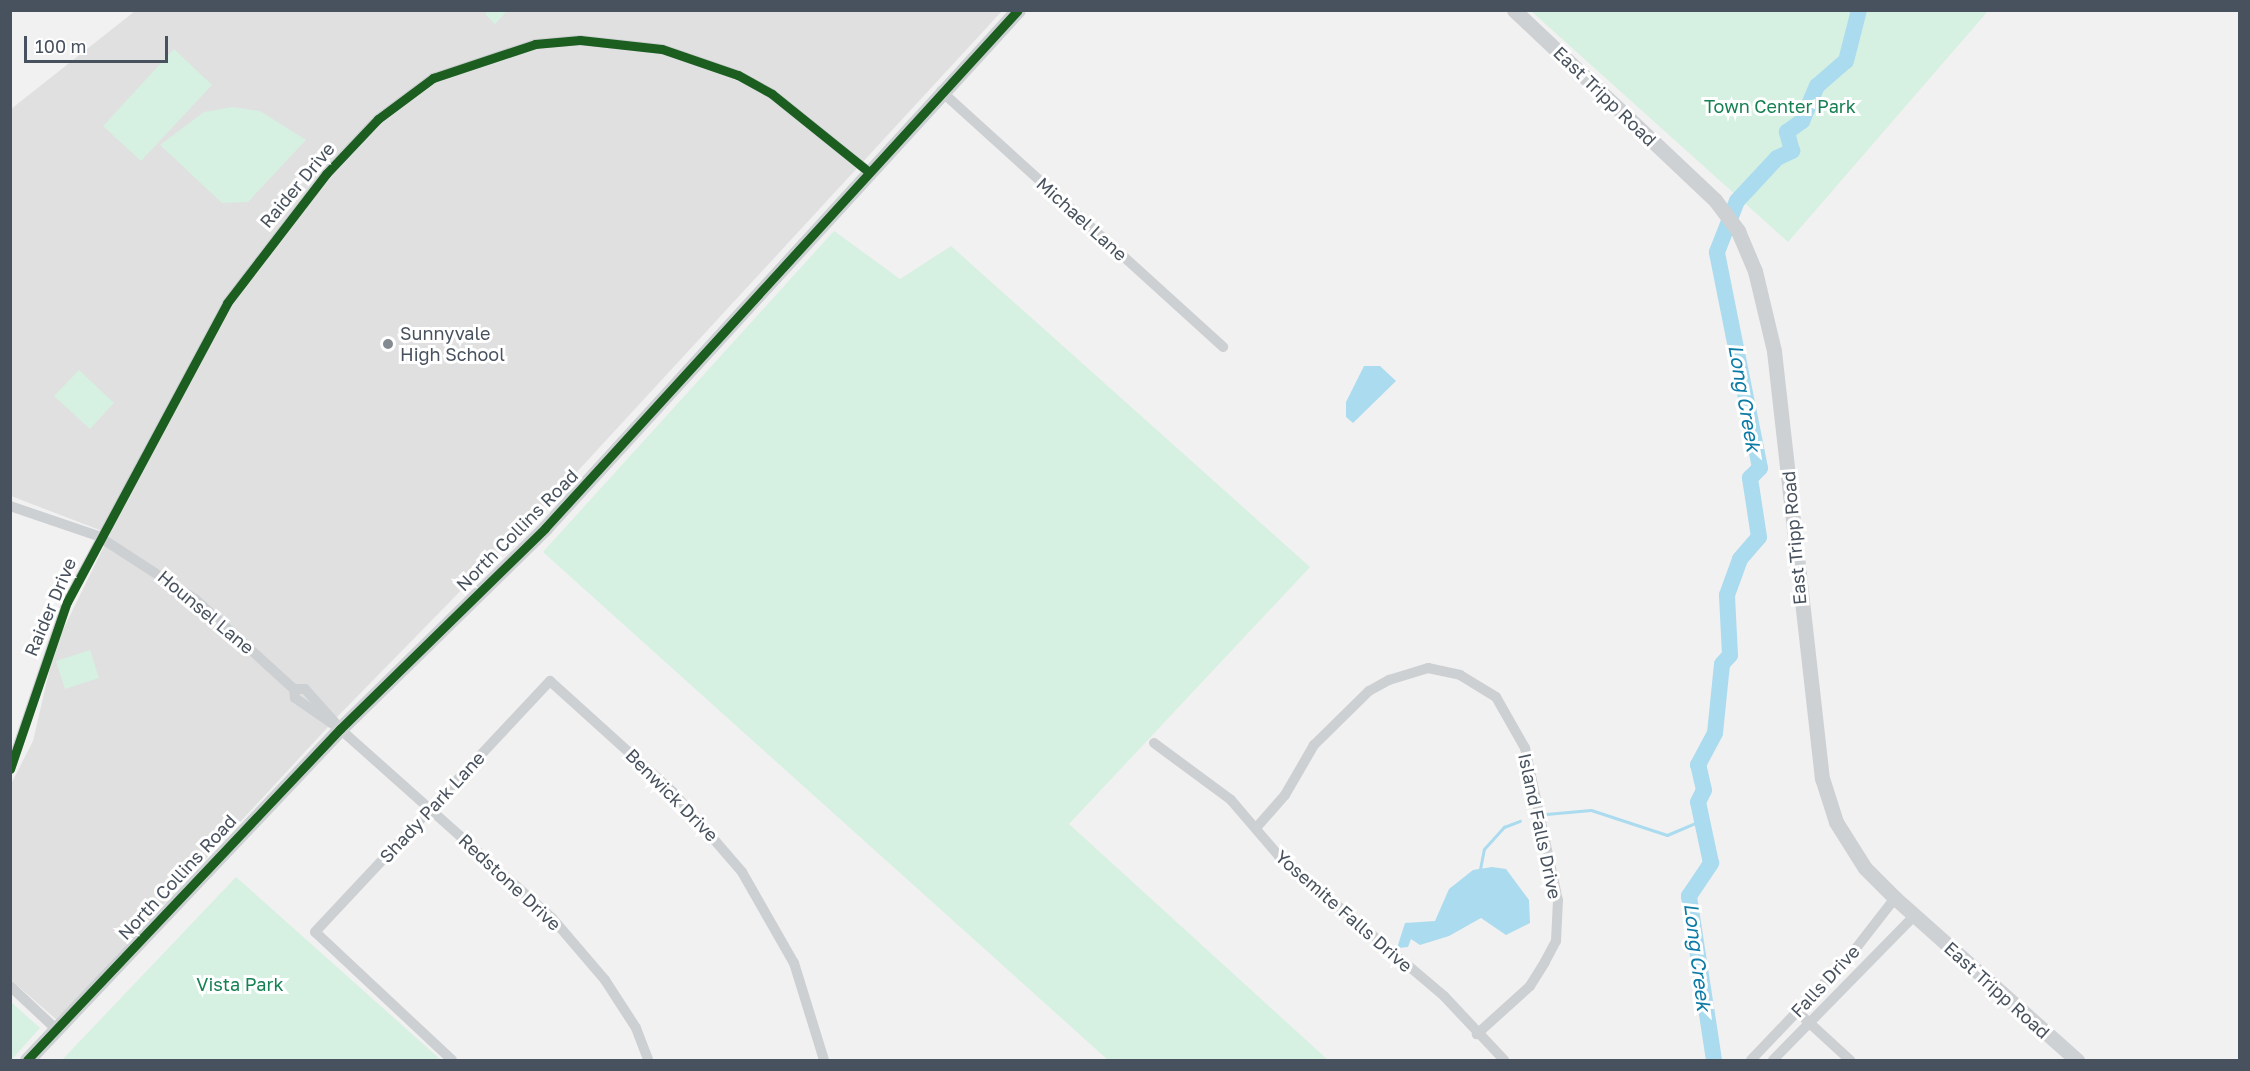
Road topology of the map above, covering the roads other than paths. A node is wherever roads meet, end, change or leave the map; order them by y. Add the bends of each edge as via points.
1 (1018, 10) edge
2 (1514, 10) edge
3 (941, 91) junction
4 (869, 172) junction
5 (1223, 347) dead end
6 (10, 506) edge
7 (98, 536) junction
8 (550, 681) joint
9 (340, 729) junction
10 (1154, 743) dead end
11 (10, 769) edge
12 (431, 808) junction
13 (1256, 828) junction
14 (1895, 898) junction
15 (1914, 916) junction
16 (10, 987) edge
17 (1796, 1011) junction
18 (1808, 1022) junction
19 (56, 1029) junction
20 (1477, 1034) junction
21 (27, 1060) edge
22 (452, 1060) edge
23 (648, 1060) edge
24 (824, 1060) edge
25 (1504, 1060) edge
26 (1751, 1060) edge
27 (1773, 1060) edge
28 (1850, 1060) edge
29 (2077, 1060) edge

1 - 3 street, North Collins Road
2 - 14 street, East Tripp Road via 1719,205 1741,237 1755,271 1774,351 1822,778 1836,822 1865,868
3 - 4 street, North Collins Road
3 - 5 street, Michael Lane
4 - 7 street, Raider Drive via 772,94 738,75 662,49 580,40 535,44 433,78 378,119 278,233 227,303
4 - 9 street, North Collins Road via 545,528
6 - 7 street, Hounsel Lane
7 - 9 street, Hounsel Lane via 195,598 294,689 305,689
7 - 11 street, Raider Drive via 48,643
8 - 12 street, Shady Park Lane
8 - 24 street, Benwick Drive via 673,792 735,862 794,963
9 - 12 street, Redstone Drive
9 - 19 street, North Collins Road
10 - 13 street, Yosemite Falls Drive via 1231,800
12 - 22 street, Shady Park Lane via 315,932
12 - 23 street, Redstone Drive via 552,918 604,980 636,1028
13 - 20 street, Yosemite Falls Drive via 1327,901 1444,996
13 - 20 street, Island Falls Drive via 1314,745 1369,691 1389,680 1428,668 1460,675 1496,697 1525,748 1558,900 1556,941 1530,986
14 - 15 street, East Tripp Road
14 - 17 street, Falls Drive via 1850,956
15 - 18 street, Falls Drive
15 - 29 street, East Tripp Road
16 - 19 street
17 - 18 street
17 - 26 street, Falls Drive
18 - 27 street, Falls Drive
18 - 28 street
19 - 21 street, North Collins Road
20 - 25 street, Yosemite Falls Drive

